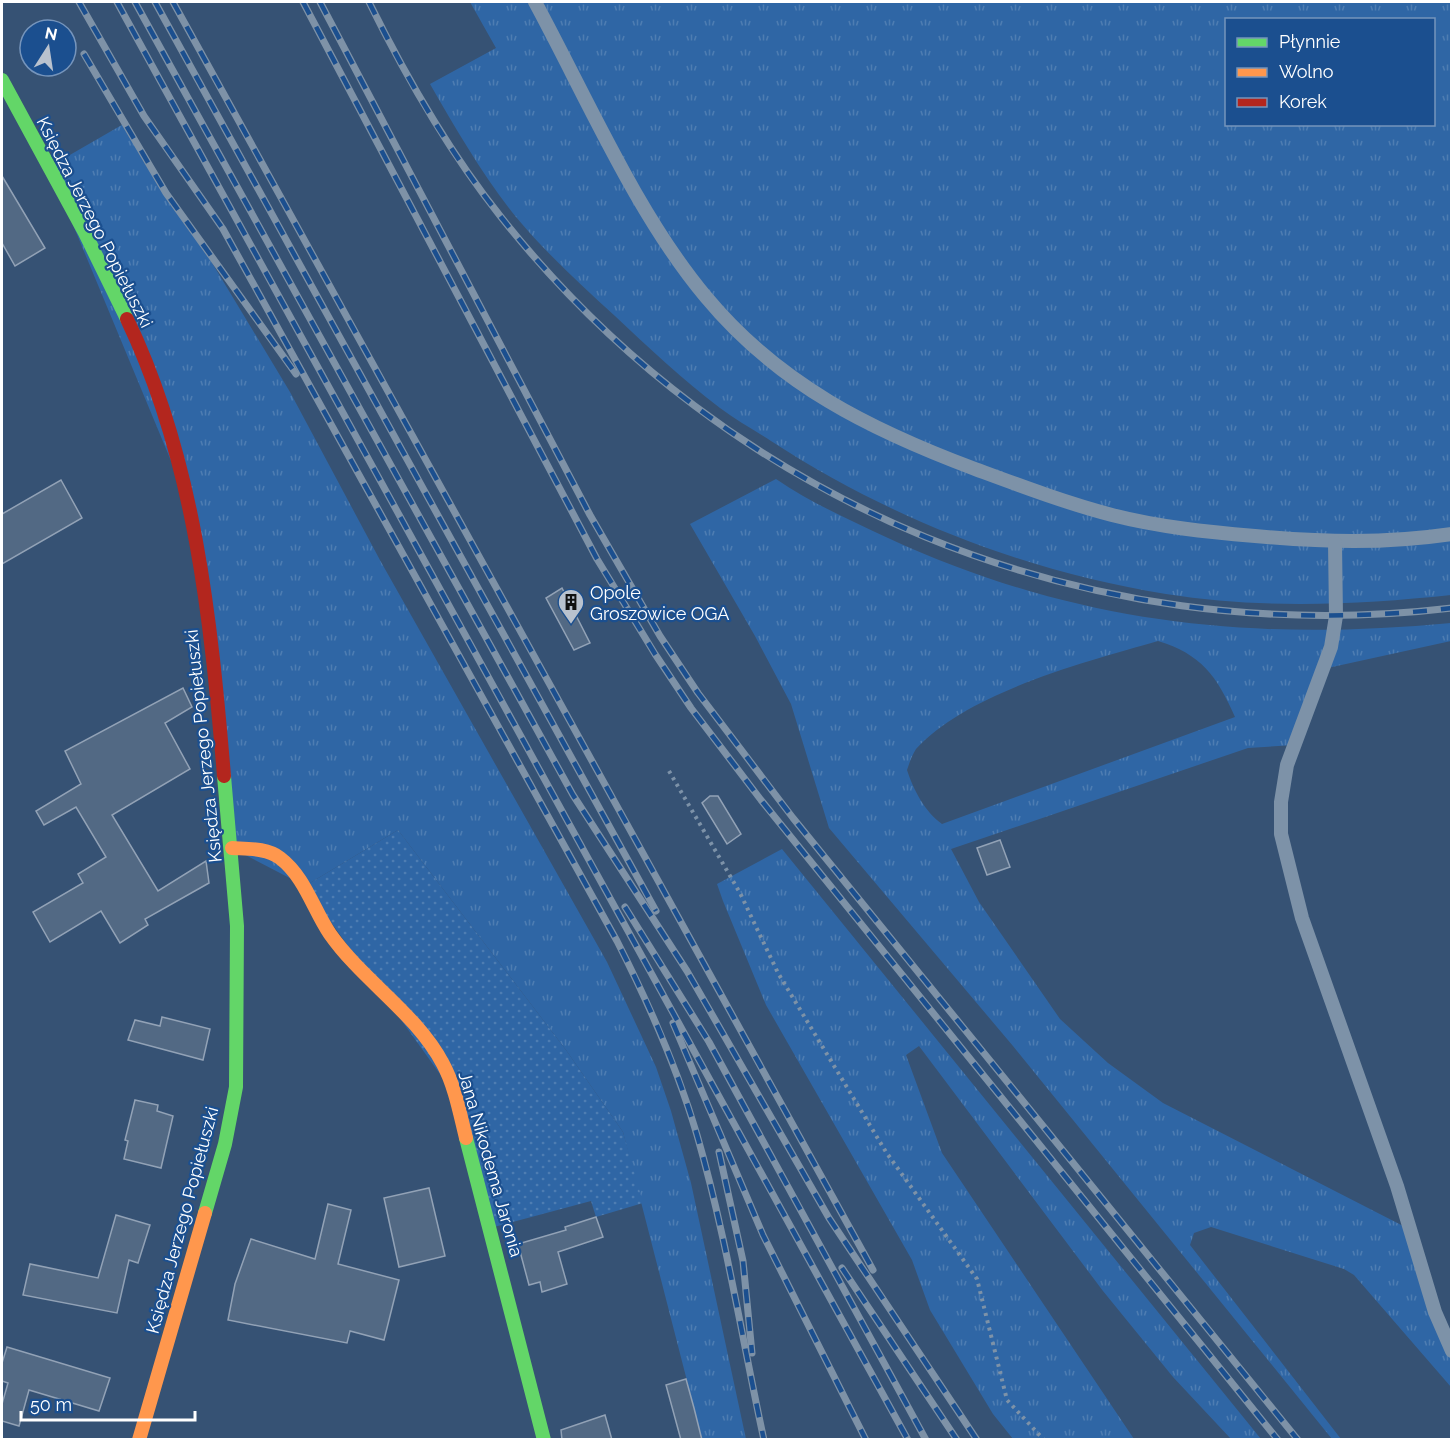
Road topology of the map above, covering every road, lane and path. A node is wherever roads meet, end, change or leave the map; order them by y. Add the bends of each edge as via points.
1 (535, 2) edge
2 (2, 80) edge
3 (1452, 534) edge
4 (1335, 543) junction
5 (669, 771) dead end
6 (232, 848) junction
7 (1452, 1351) edge
8 (139, 1440) edge
9 (544, 1440) edge
10 (1044, 1440) edge

1 - 4 lane via 637,194 685,269 736,329 825,400 906,443 1112,515 1209,532
2 - 6 main road, Księdza Jerzego Popiełuszki via 129,324 182,468 211,634
3 - 4 lane
4 - 7 lane via 1335,629 1328,658 1287,765 1281,834 1302,918 1397,1186 1435,1312
5 - 10 path via 740,893 778,973 886,1152 977,1279 1007,1400
6 - 8 main road, Księdza Jerzego Popiełuszki via 238,983 232,1112
6 - 9 main road, Jana Nikodema Jaronia via 262,850 279,857 293,870 349,958 444,1065 464,1128

